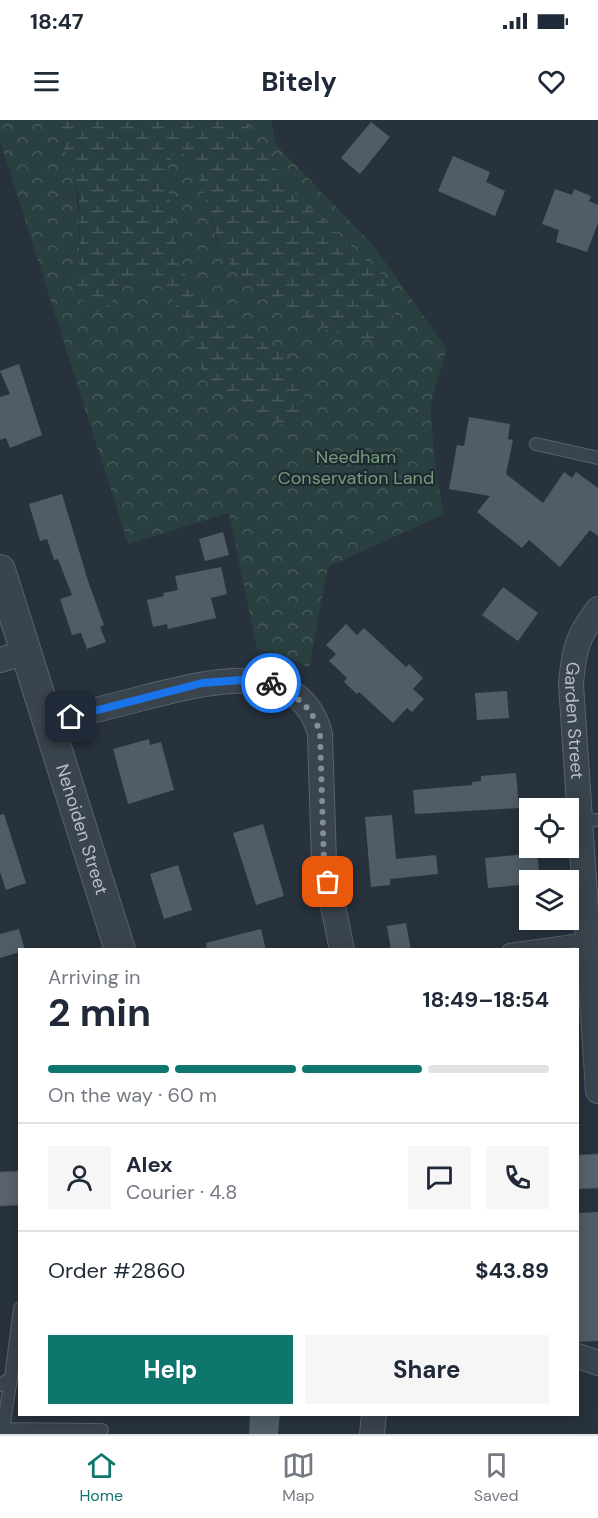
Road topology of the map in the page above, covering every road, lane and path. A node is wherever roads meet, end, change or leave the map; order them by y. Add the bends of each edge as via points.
1 (536, 444) dead end
2 (598, 458) edge
3 (0, 570) edge
4 (598, 609) edge
5 (13, 656) edge
6 (49, 722) junction
7 (590, 821) edge
8 (591, 930) edge
9 (119, 948) edge
10 (342, 948) edge
11 (517, 948) edge
12 (584, 1010) edge
13 (598, 1091) edge
14 (598, 1171) edge
15 (579, 1172) edge
16 (18, 1188) edge
17 (0, 1189) edge
18 (18, 1324) edge
19 (579, 1356) edge
20 (598, 1363) edge
21 (11, 1378) junction
22 (0, 1385) edge
23 (375, 1416) edge
24 (2, 1429) edge
25 (102, 1430) dead end
26 (372, 1434) edge

1 - 2 lane
3 - 5 street, Nehoiden Street
4 - 7 street, Garden Street via 579,637 573,669 572,702
5 - 6 street, Nehoiden Street
6 - 9 street, Nehoiden Street
6 - 10 street via 202,683 271,683 294,695 316,717 320,734 324,862
7 - 8 street, Garden Street
8 - 11 lane
8 - 12 street, Garden Street
12 - 13 street, Garden Street
14 - 15 main road
16 - 17 main road
18 - 21 lane
19 - 20 street
21 - 22 lane
21 - 24 lane
23 - 26 street
24 - 25 lane

